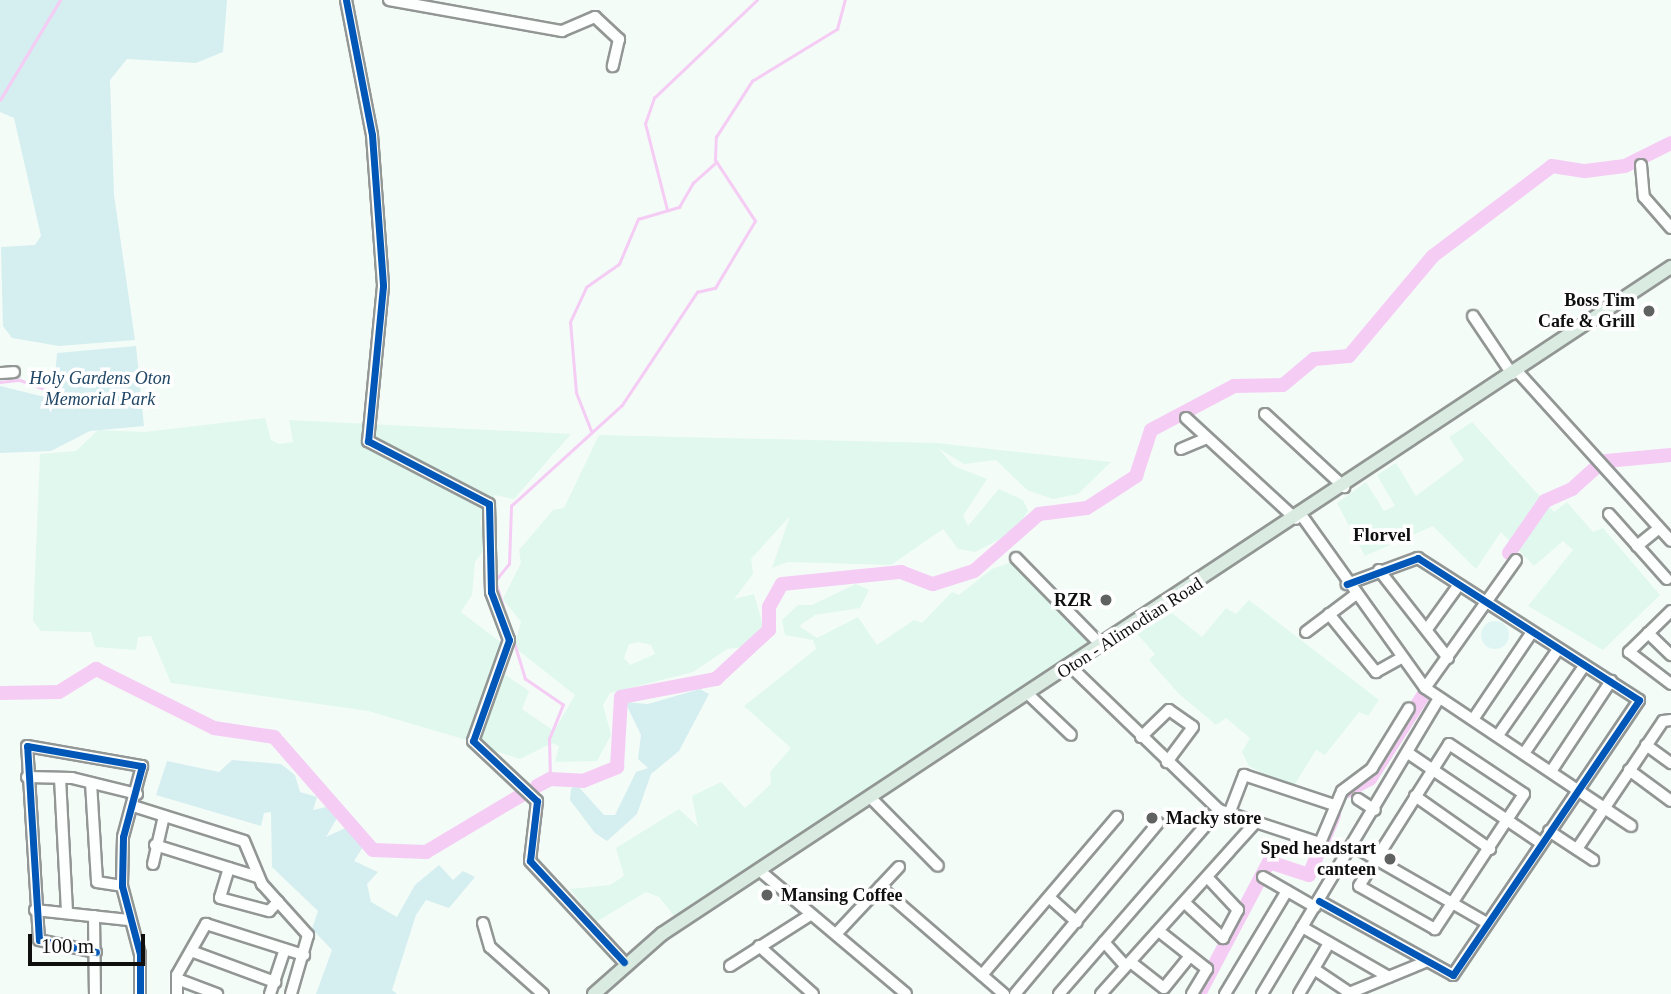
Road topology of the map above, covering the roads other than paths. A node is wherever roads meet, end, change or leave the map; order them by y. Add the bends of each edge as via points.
1 (346, 0) edge
2 (389, 0) edge
3 (612, 66) dead end
4 (1641, 165) dead end
5 (1671, 228) edge
6 (1671, 267) edge
7 (1473, 316) dead end
8 (14, 372) dead end
9 (1515, 372) junction
10 (0, 373) edge
11 (1265, 414) dead end
12 (1186, 418) dead end
13 (1207, 438) junction
14 (1181, 449) dead end
15 (1344, 487) junction
16 (1609, 514) dead end
17 (1299, 517) junction
18 (1659, 528) junction
19 (1671, 540) edge
20 (1637, 546) junction
21 (1016, 558) dead end
22 (1516, 560) dead end
23 (1379, 570) junction
24 (1667, 579) dead end
25 (1347, 584) junction
26 (1458, 586) junction
27 (1355, 595) junction
28 (1485, 605) junction
29 (1329, 614) junction
30 (1669, 617) edge
31 (1427, 629) junction
32 (1306, 632) dead end
33 (1648, 633) junction
34 (1530, 635) junction
35 (1102, 646) junction
36 (1558, 650) junction
37 (1671, 655) edge
38 (1401, 658) junction
39 (1448, 658) junction
40 (1070, 666) junction
41 (1584, 666) junction
42 (1611, 681) junction
43 (1671, 684) edge
44 (1425, 688) junction
45 (1028, 694) junction
46 (1438, 700) junction
47 (1409, 708) dead end
48 (1474, 718) junction
49 (1671, 720) edge
50 (1499, 734) junction
51 (1071, 735) dead end
52 (1141, 737) junction
53 (1646, 745) junction
54 (1525, 752) junction
55 (1408, 753) junction
56 (1167, 762) junction
57 (1671, 763) edge
58 (1433, 769) junction
59 (1552, 770) junction
60 (1629, 770) junction
61 (27, 776) junction
62 (60, 778) junction
63 (91, 783) junction
64 (1578, 787) junction
65 (137, 794) junction
66 (1415, 796) junction
67 (872, 798) junction
68 (1358, 799) dead end
69 (1671, 801) edge
70 (1334, 805) junction
71 (133, 806) junction
72 (1605, 807) junction
73 (1375, 810) junction
74 (1224, 812) junction
75 (164, 816) junction
76 (1117, 817) dead end
77 (1510, 822) junction
78 (1158, 823) dead end
79 (1254, 824) junction
80 (1631, 826) dead end
81 (1549, 831) junction
82 (1541, 843) junction
83 (155, 845) junction
84 (1353, 846) junction
85 (1490, 849) junction
86 (1577, 849) junction
87 (1375, 859) junction
88 (1593, 860) dead end
89 (153, 864) dead end
90 (938, 866) dead end
91 (899, 867) dead end
92 (229, 868) junction
93 (759, 870) junction
94 (258, 877) junction
95 (1208, 877) junction
96 (1263, 877) dead end
97 (122, 886) junction
98 (880, 887) junction
99 (1287, 891) junction
100 (1050, 898) junction
101 (278, 902) junction
102 (1185, 903) junction
103 (1454, 903) junction
104 (1317, 904) junction
105 (35, 910) junction
106 (67, 912) junction
107 (810, 915) junction
108 (94, 916) junction
109 (128, 920) junction
110 (1077, 922) junction
111 (483, 923) dead end
112 (1487, 923) junction
113 (1302, 927) junction
114 (1160, 932) junction
115 (836, 934) junction
116 (1104, 942) junction
117 (1329, 943) junction
118 (759, 946) junction
119 (285, 949) junction
120 (96, 951) junction
121 (191, 951) junction
122 (304, 955) junction
123 (1190, 956) junction
124 (624, 961) junction
125 (1425, 962) junction
126 (1129, 964) junction
127 (730, 966) dead end
128 (1314, 969) junction
129 (982, 975) junction
130 (1389, 977) junction
131 (177, 979) junction
132 (275, 982) junction
133 (1348, 993) edge
134 (95, 994) edge
135 (140, 994) edge
136 (177, 994) edge
137 (217, 994) edge
138 (270, 994) edge
139 (291, 994) edge
140 (543, 994) edge
141 (594, 994) edge
142 (813, 994) edge
143 (906, 994) edge
144 (1004, 994) edge
145 (1015, 994) edge
146 (1059, 994) edge
147 (1101, 994) edge
148 (1192, 994) edge
149 (1225, 994) edge
150 (1262, 994) edge
151 (1298, 994) edge

1 - 124 street via 372,135 383,286 368,441 489,504 491,592 509,640 473,741 537,802 530,861
2 - 3 street via 562,31 595,17 619,39
4 - 5 street via 1644,197
6 - 9 main road, Oton - Alimodian Road
7 - 9 street
8 - 10 street
9 - 15 main road, Oton - Alimodian Road
9 - 18 street
11 - 15 street
12 - 13 street
13 - 14 street
13 - 17 street
15 - 17 main road, Oton - Alimodian Road
16 - 20 street
17 - 25 street
17 - 35 main road, Oton - Alimodian Road
18 - 19 street
18 - 20 street
20 - 24 street
21 - 35 street
22 - 28 street
23 - 25 street
23 - 26 street via 1412,556
23 - 31 street
25 - 27 street
26 - 28 street
26 - 31 street
27 - 29 street
27 - 38 street
28 - 34 street
28 - 39 street
29 - 32 street
29 - 38 street via 1376,672
30 - 33 street
31 - 39 street
33 - 37 street
33 - 43 street via 1629,652
34 - 36 street
34 - 48 street
35 - 40 main road, Oton - Alimodian Road
36 - 41 street
36 - 50 street
38 - 44 street
39 - 44 street
40 - 45 main road, Oton - Alimodian Road
40 - 52 street
41 - 42 street
41 - 54 street
42 - 59 street
42 - 64 street via 1639,701
44 - 46 street
45 - 51 street
45 - 67 main road, Oton - Alimodian Road
46 - 48 street
46 - 55 street
47 - 70 street via 1373,768 1350,780
48 - 50 street
49 - 53 street
50 - 54 street
52 - 56 street
52 - 56 street via 1169,710 1193,727
53 - 57 street
53 - 60 street
54 - 59 street
55 - 58 street
55 - 73 street
56 - 74 street
58 - 66 street
58 - 77 street
58 - 77 street via 1449,744 1521,790 1524,798
59 - 64 street
60 - 69 street
60 - 72 street
61 - 62 street
61 - 65 street via 27,746 73,750 142,766
61 - 105 street
62 - 63 street
62 - 106 street
63 - 65 street
63 - 97 street via 97,882
64 - 72 street
64 - 81 street
65 - 71 street
66 - 85 street
66 - 87 street
67 - 90 street
67 - 93 main road, Oton - Alimodian Road
68 - 73 street
70 - 74 street via 1244,775
70 - 79 street via 1321,843
71 - 75 street
71 - 97 street via 123,836
72 - 80 street
72 - 86 street
73 - 84 street
74 - 79 street
74 - 116 street
75 - 83 street
75 - 94 street via 240,838
76 - 100 street
77 - 82 street
77 - 85 street
78 - 110 street
79 - 95 street
81 - 82 street
81 - 86 street
82 - 112 street
83 - 89 street
83 - 92 street
84 - 87 street
84 - 104 street
85 - 103 street
86 - 88 street
87 - 103 street
87 - 103 street via 1359,882 1362,890 1435,929
91 - 98 street
92 - 94 street
92 - 101 street via 220,898 269,911
93 - 107 street
93 - 124 main road, Oton - Alimodian Road
94 - 101 street
95 - 102 street
95 - 102 street via 1238,910 1223,939
96 - 99 street
97 - 109 street
98 - 115 street
98 - 129 street
99 - 104 street
99 - 149 street
100 - 110 street
100 - 129 street
101 - 122 street via 308,935
102 - 114 street
103 - 112 street
104 - 113 street
104 - 125 street
105 - 106 street
105 - 120 street via 41,942
106 - 108 street
107 - 115 street
107 - 118 street
108 - 109 street
108 - 120 street
109 - 135 street via 140,954
110 - 145 street
111 - 140 street via 490,947
112 - 125 street via 1453,975
113 - 117 street
113 - 150 street
114 - 123 street
114 - 126 street
115 - 143 street
116 - 126 street
116 - 146 street
117 - 128 street
117 - 130 street
118 - 127 street
118 - 142 street
119 - 121 street via 206,925
119 - 122 street
119 - 132 street
120 - 134 street
121 - 131 street
121 - 132 street
122 - 139 street
123 - 126 street via 1164,988
123 - 148 street via 1207,969
124 - 141 main road, Oton - Alimodian Road
125 - 130 street
126 - 147 street
128 - 133 street
128 - 151 street
129 - 144 street
130 - 133 street
131 - 136 street
131 - 137 street
132 - 138 street

